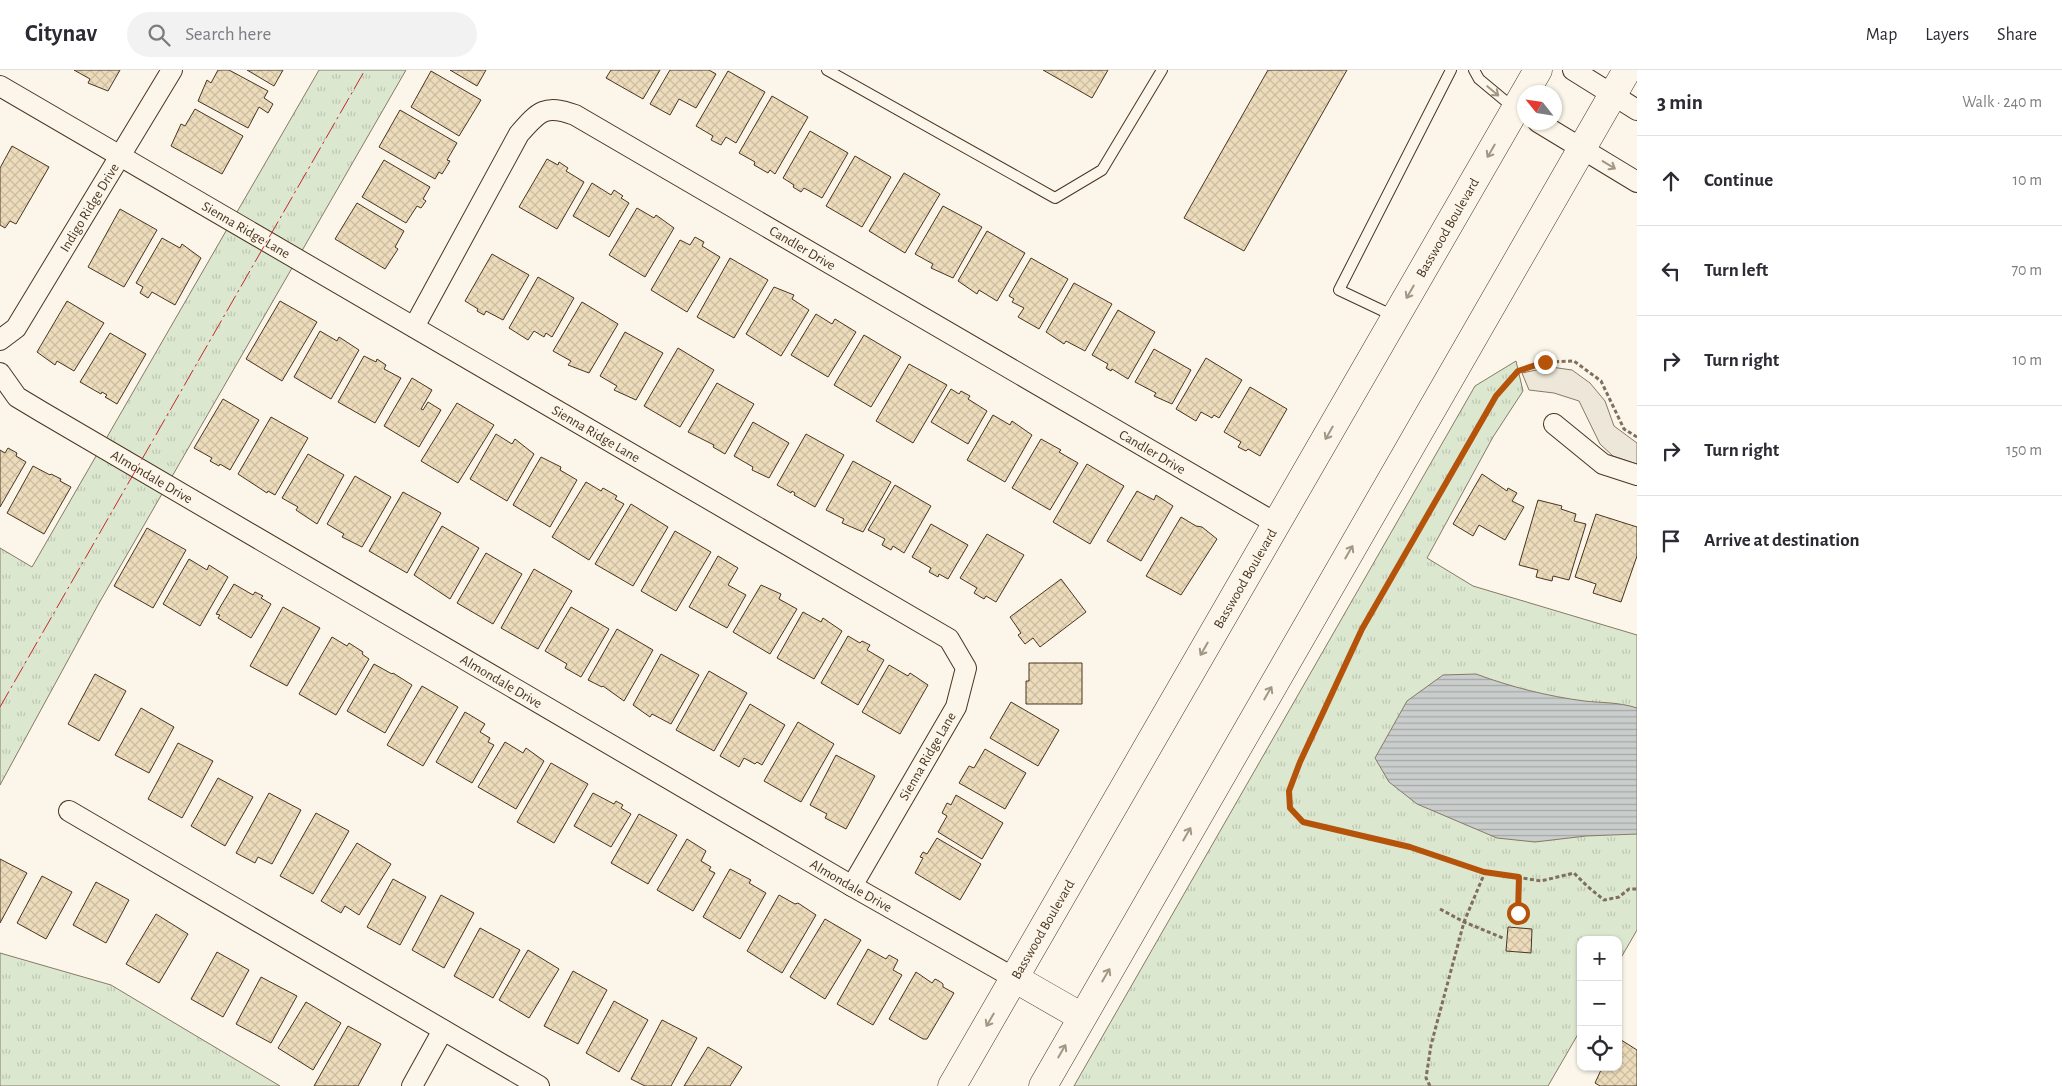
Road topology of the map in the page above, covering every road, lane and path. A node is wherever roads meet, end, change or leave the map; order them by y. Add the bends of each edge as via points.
1 (172, 70) edge
2 (827, 70) edge
3 (1162, 70) edge
4 (1451, 70) edge
5 (1474, 70) edge
6 (1538, 70) edge
7 (1573, 70) edge
8 (1627, 70) edge
9 (1532, 85) edge
10 (0, 86) edge
11 (1612, 95) junction
12 (1517, 110) edge
13 (1637, 110) edge
14 (1517, 117) edge
15 (1551, 130) edge
16 (1581, 148) junction
17 (121, 156) junction
18 (1637, 182) edge
19 (1396, 316) junction
20 (414, 326) junction
21 (0, 340) edge
22 (0, 373) edge
23 (1554, 424) dead end
24 (1637, 437) edge
25 (1637, 476) edge
26 (1277, 524) junction
27 (69, 811) dead end
28 (1484, 872) junction
29 (1519, 877) junction
30 (852, 886) junction
31 (1637, 889) edge
32 (1440, 910) dead end
33 (1518, 913) dead end
34 (1464, 922) junction
35 (1503, 938) dead end
36 (1014, 978) junction
37 (1082, 1017) junction
38 (443, 1030) junction
39 (412, 1086) edge
40 (539, 1086) edge
41 (952, 1086) edge
42 (1042, 1086) edge
43 (1430, 1086) edge

1 - 17 street, Indigo Ridge Drive
2 - 3 lane via 1055,198 1102,170
4 - 19 lane via 1339,290
5 -> 12 lane via 1479,79
6 - 9 main road, Basswood Boulevard
7 - 11 street
8 - 11 main road
10 - 17 street, Sienna Ridge Lane
11 - 13 street
11 - 16 main road
14 -> 19 main road, Basswood Boulevard
15 - 16 street
16 -> 18 street
37 -> 16 main road
17 - 20 street, Sienna Ridge Lane
17 - 21 street, Indigo Ridge Drive via 16,328
19 -> 26 main road, Basswood Boulevard
20 - 26 street, Candler Drive via 519,134 544,110 560,110 575,115
20 - 30 street, Sienna Ridge Lane via 950,639 966,668 956,706
22 - 30 street, Almondale Drive via 17,397
23 - 25 street via 1603,464
24 - 28 path via 1624,429 1601,381 1574,362 1545,362 1518,371 1496,396 1362,629 1289,791 1290,808 1303,822 1410,847
26 -> 36 main road, Basswood Boulevard
27 - 38 street
28 - 29 path
28 - 34 path
29 - 31 path via 1541,881 1574,873 1604,900 1619,897 1629,889
29 - 33 path
30 - 36 street, Almondale Drive
32 - 34 path
34 - 35 path
34 - 43 path via 1431,1045 1426,1078
36 - 37 main road
36 -> 41 main road, Basswood Boulevard
42 -> 37 main road
38 - 39 street
38 - 40 street

